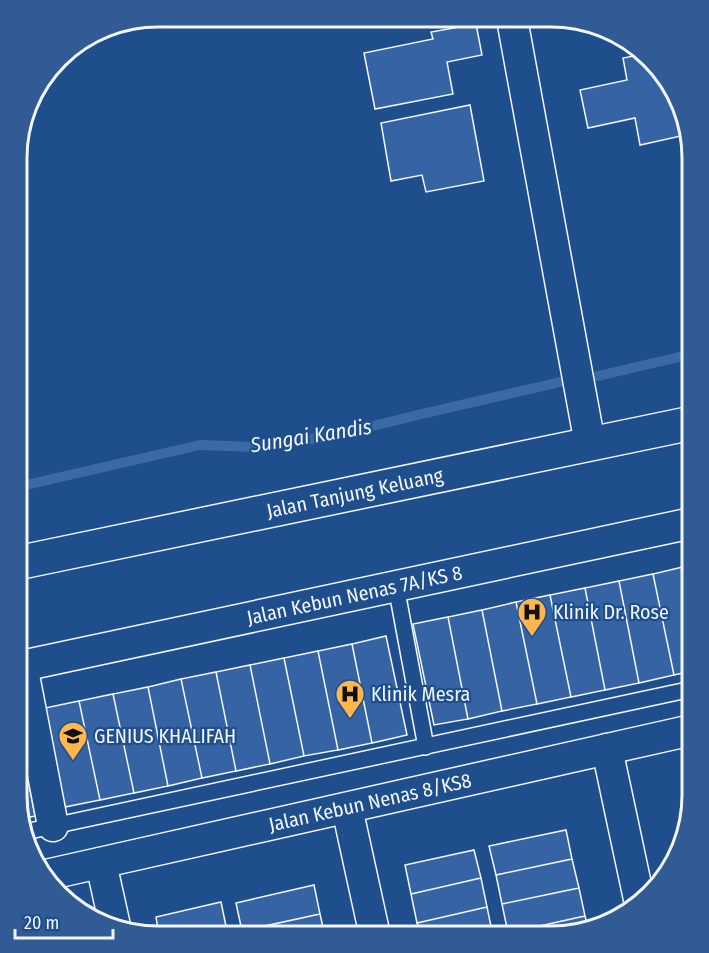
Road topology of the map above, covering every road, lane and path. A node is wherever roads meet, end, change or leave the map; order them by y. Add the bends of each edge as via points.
1 (513, 27) edge
2 (682, 425) edge
3 (590, 444) junction
4 (682, 525) edge
5 (27, 561) edge
6 (396, 586) junction
7 (27, 665) edge
8 (682, 691) edge
9 (27, 726) edge
10 (682, 732) edge
11 (426, 747) junction
12 (607, 749) junction
13 (347, 808) junction
14 (39, 829) edge
15 (101, 862) junction
16 (53, 873) edge
17 (638, 892) edge
18 (113, 918) edge
19 (373, 926) edge

1 - 3 street
2 - 3 main road, Jalan Tanjung Keluang
3 - 5 main road, Jalan Tanjung Keluang
4 - 6 street, Jalan Kebun Nenas 7A/KS 8
6 - 7 street, Jalan Kebun Nenas 7A/KS 8
6 - 11 lane
8 - 11 lane
9 - 14 street
10 - 12 street, Jalan Kebun Nenas 8/KS8
11 - 14 lane
12 - 13 street, Jalan Kebun Nenas 8/KS8
12 - 17 street
13 - 15 street, Jalan Kebun Nenas 8/KS8
13 - 19 street
15 - 16 street, Jalan Kebun Nenas 8/KS8
15 - 18 street

